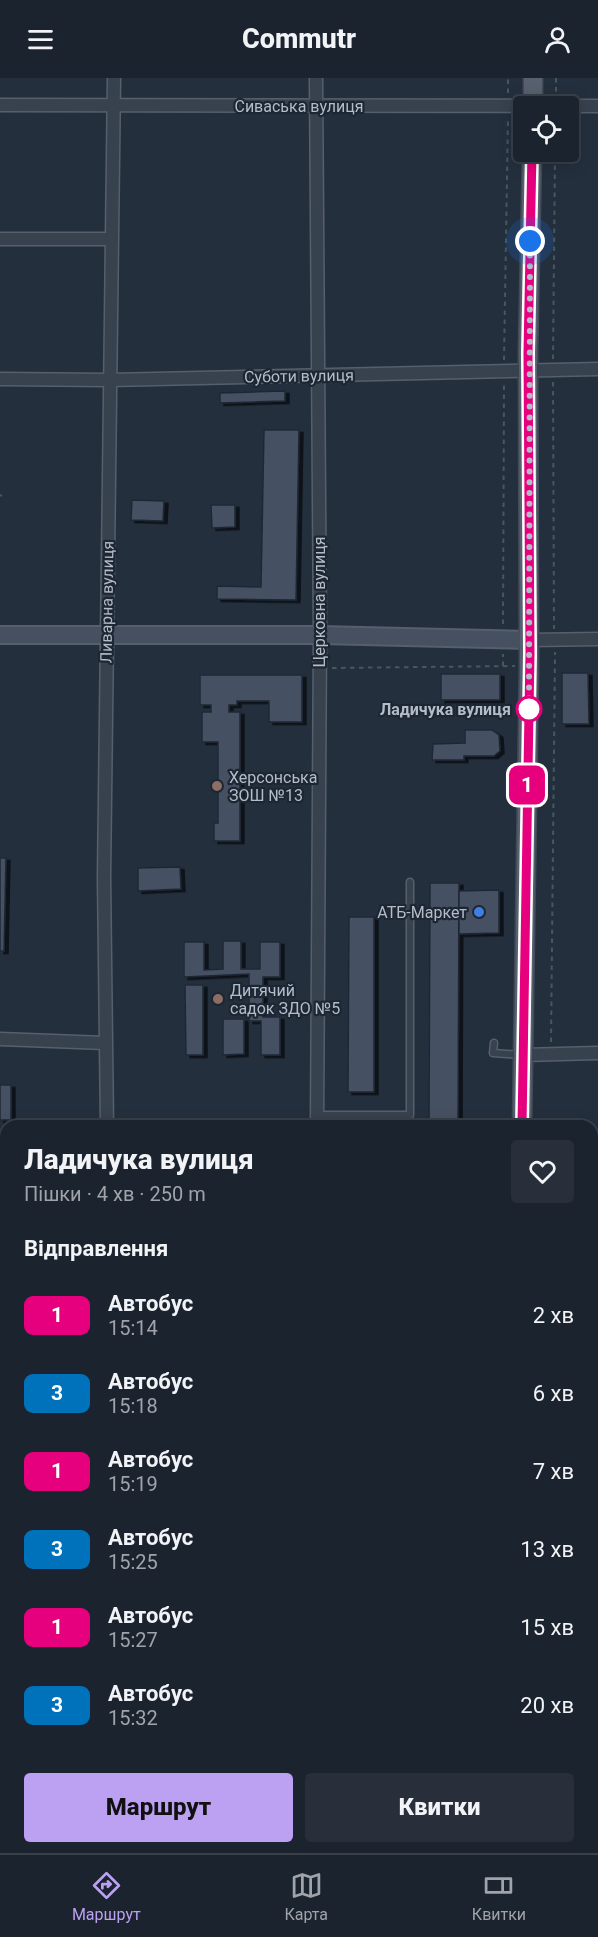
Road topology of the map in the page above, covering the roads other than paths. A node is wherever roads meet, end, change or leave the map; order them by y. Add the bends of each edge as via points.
1 (114, 78) edge
2 (316, 78) edge
3 (533, 78) edge
4 (533, 96) edge
5 (0, 105) edge
6 (114, 105) junction
7 (315, 106) junction
8 (513, 106) edge
9 (579, 106) edge
10 (598, 106) edge
11 (532, 162) edge
12 (0, 238) edge
13 (111, 239) junction
14 (528, 369) junction
15 (598, 369) edge
16 (316, 376) junction
17 (0, 379) edge
18 (109, 380) junction
19 (0, 635) edge
20 (107, 635) junction
21 (320, 635) junction
22 (598, 639) edge
23 (530, 640) junction
24 (410, 882) dead end
25 (0, 1040) edge
26 (105, 1043) junction
27 (494, 1043) dead end
28 (598, 1053) edge
29 (523, 1055) junction
30 (107, 1120) edge
31 (317, 1120) edge
32 (332, 1120) edge
33 (522, 1120) edge

1 - 6 street, Ливарна вулиця
2 - 7 street, Церковна вулиця
3 - 4 main road
5 - 6 street, Сиваська вулиця
6 - 7 street, Сиваська вулиця
6 - 13 street, Ливарна вулиця
7 - 8 street, Сиваська вулиця
7 - 16 street, Церковна вулиця
9 - 10 street, Сиваська вулиця
11 - 14 main road
12 - 13 street
13 - 18 street, Ливарна вулиця
14 - 15 street, Суботи вулиця
14 - 16 street, Суботи вулиця
14 - 23 main road
16 - 18 street, Суботи вулиця
16 - 21 street, Церковна вулиця
17 - 18 street, Суботи вулиця
18 - 20 street, Ливарна вулиця
19 - 20 street
20 - 21 street
20 - 26 street, Ливарна вулиця
21 - 23 street
21 - 31 street, Церковна вулиця
22 - 23 street
23 - 29 main road
24 - 32 lane via 410,1115
25 - 26 street
26 - 30 street, Ливарна вулиця
27 - 29 lane via 493,1053
28 - 29 street
29 - 33 main road

